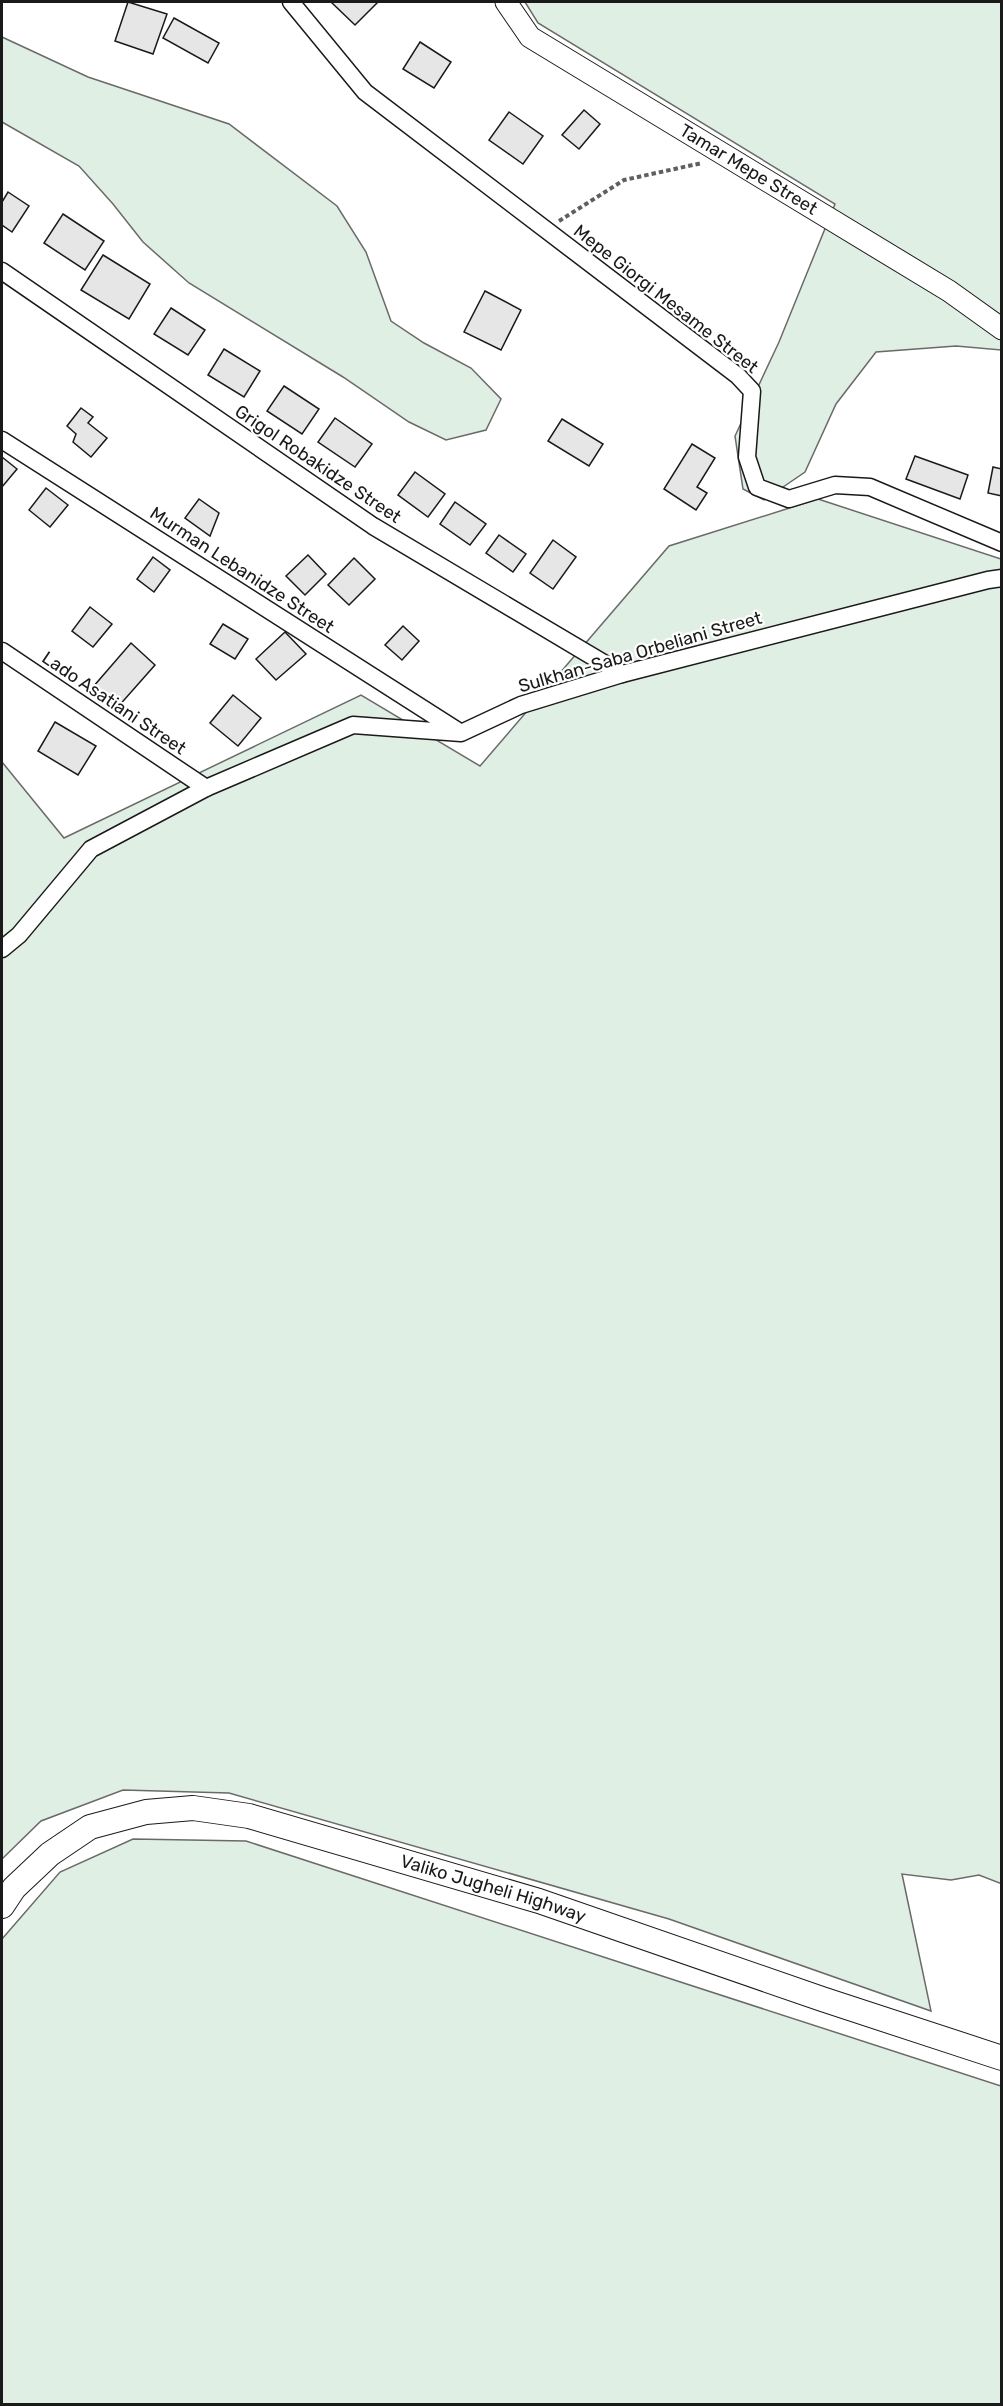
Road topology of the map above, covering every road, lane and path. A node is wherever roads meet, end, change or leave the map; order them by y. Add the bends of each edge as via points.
1 (291, 2) edge
2 (506, 2) edge
3 (717, 149) junction
4 (545, 229) junction
5 (2, 271) edge
6 (1002, 329) edge
7 (2, 440) edge
8 (1002, 543) edge
9 (1002, 578) edge
10 (2, 651) edge
11 (622, 674) junction
12 (461, 733) junction
13 (206, 788) junction
14 (2, 949) edge
15 (2, 1905) edge
16 (1002, 2058) edge

1 - 4 street, Mepe Giorgi Mesame Street via 365,92
2 - 3 street, Tamar Mepe Street via 530,37
3 - 4 path via 708,161 692,167 624,180
3 - 6 street, Tamar Mepe Street via 949,291
4 - 8 street, Mepe Giorgi Mesame Street via 738,376 752,391 747,457 757,487 789,499 835,485 870,487
5 - 11 street, Grigol Robakidze Street via 373,526
7 - 12 street, Murman Lebanidze Street
9 - 11 street, Sulkhan-Saba Orbeliani Street
10 - 13 street, Lado Asatiani Street
11 - 12 street, Sulkhan-Saba Orbeliani Street via 521,705
12 - 13 street, Sulkhan-Saba Orbeliani Street via 353,724
13 - 14 street, Sulkhan-Saba Orbeliani Street via 91,849 19,935
15 - 16 main road, Valiko Jugheli Highway via 50,1854 90,1827 146,1812 193,1808 249,1816 539,1901

